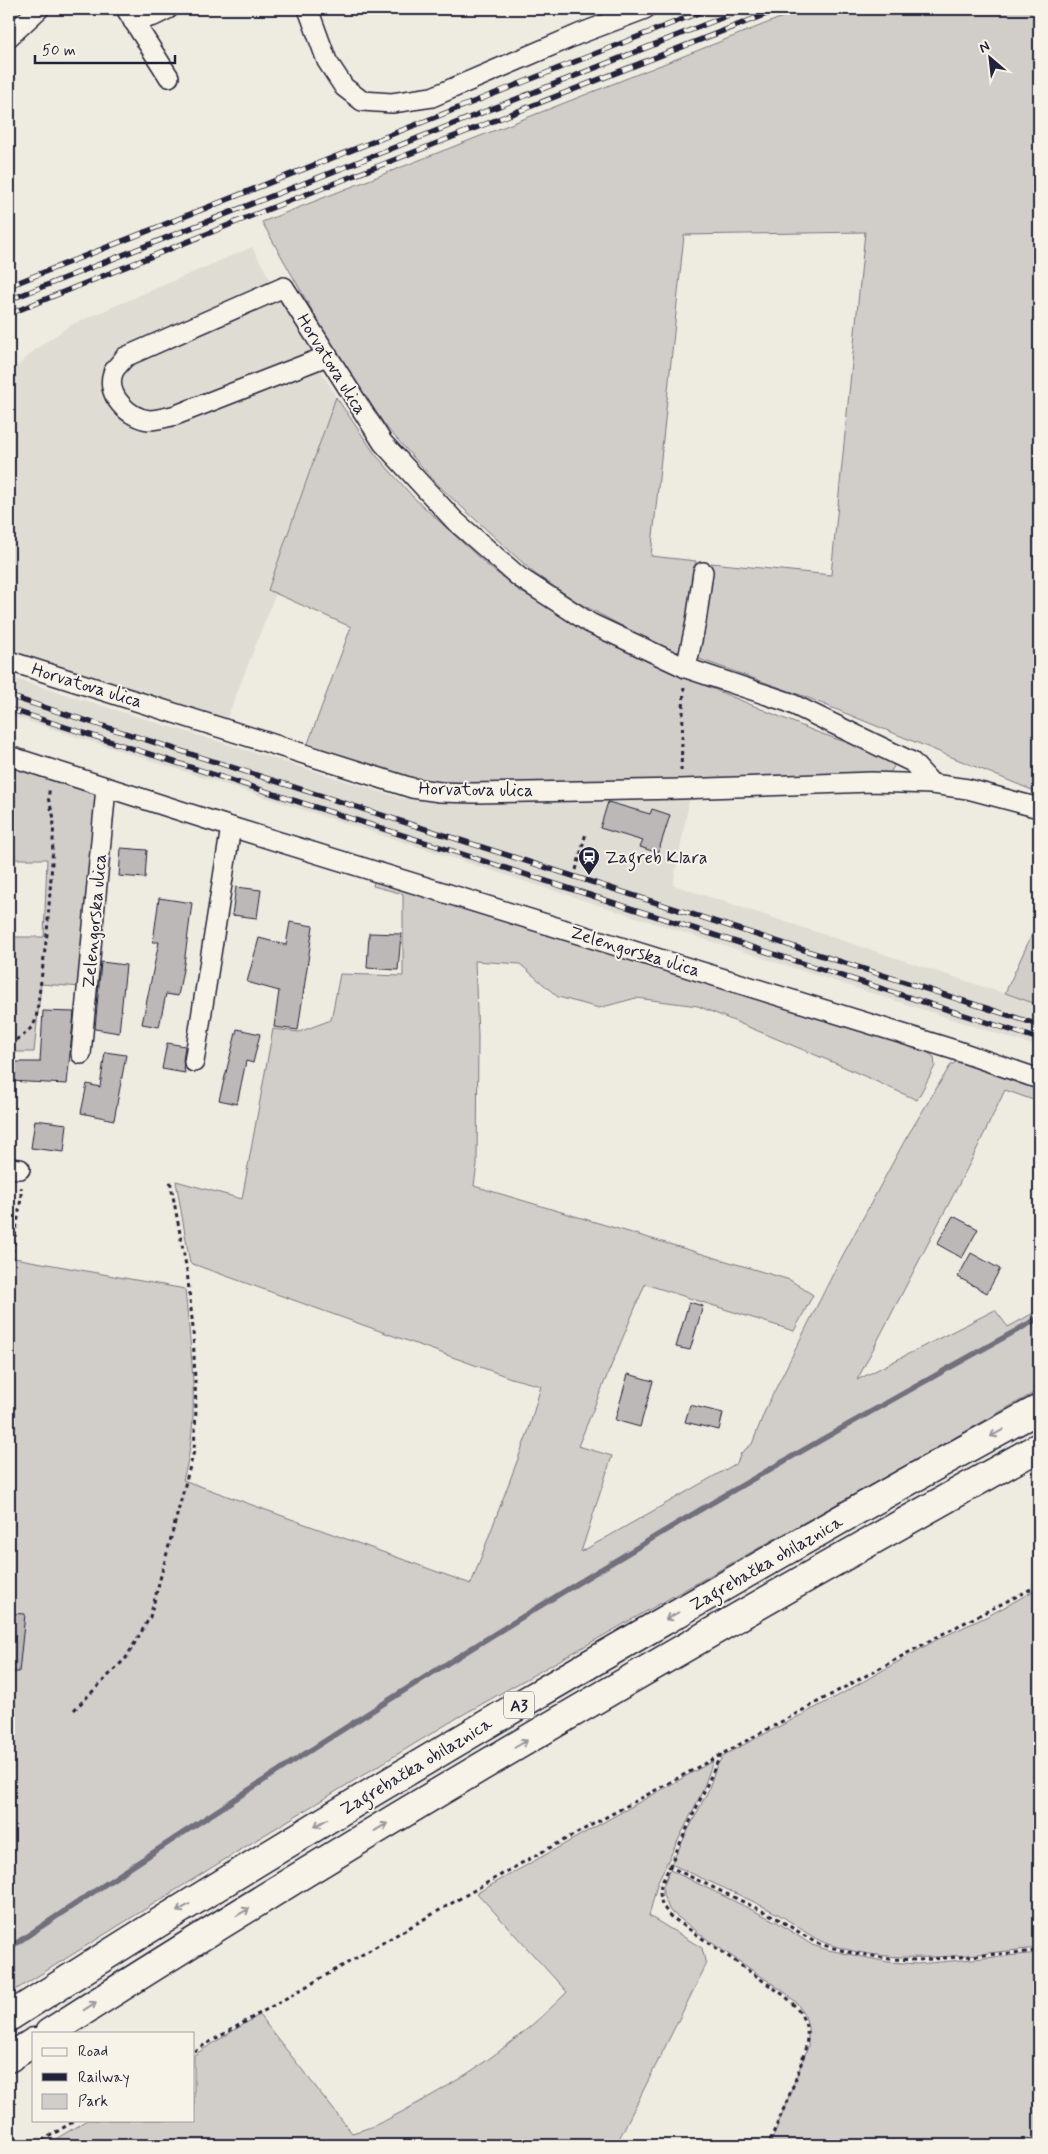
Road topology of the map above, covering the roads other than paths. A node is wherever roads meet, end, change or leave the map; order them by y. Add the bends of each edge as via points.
1 (39, 9) edge
2 (168, 9) edge
3 (308, 9) edge
4 (645, 9) edge
5 (130, 15) edge
6 (9, 37) edge
7 (169, 77) dead end
8 (327, 356) junction
9 (703, 572) dead end
10 (9, 661) edge
11 (686, 668) junction
12 (9, 756) edge
13 (932, 784) junction
14 (106, 788) junction
15 (1039, 808) edge
16 (230, 827) junction
17 (81, 1054) dead end
18 (194, 1062) dead end
19 (1039, 1079) edge
20 (1039, 1409) edge
21 (1039, 1447) edge
22 (9, 2017) edge
23 (51, 2032) edge
24 (32, 2043) edge
25 (9, 2058) edge

1 - 6 street
2 - 5 street via 154,16
3 - 4 street via 327,61 344,87 362,101 392,103 432,97
5 - 7 street
8 - 8 street, Horvatova ulica via 284,287 125,357 113,372 112,384 117,400 130,415 150,420 176,415
8 - 11 street, Horvatova ulica via 383,443 454,520 519,577 590,623
9 - 11 street
10 - 13 street, Horvatova ulica via 412,788 440,792 681,789 871,782
11 - 13 street, Horvatova ulica via 788,702 912,762
12 - 14 street, Zelengorska ulica
13 - 15 street, Horvatova ulica via 968,789
14 - 16 street, Zelengorska ulica
14 - 17 street, Zelengorska ulica
16 - 18 street
16 - 19 street, Zelengorska ulica via 955,1050
20 -> 22 highway, Zagrebačka obilaznica / A3 via 404,1773
23 -> 21 highway, Zagrebačka obilaznica / A3 via 441,1791 771,1596
24 - 25 highway

